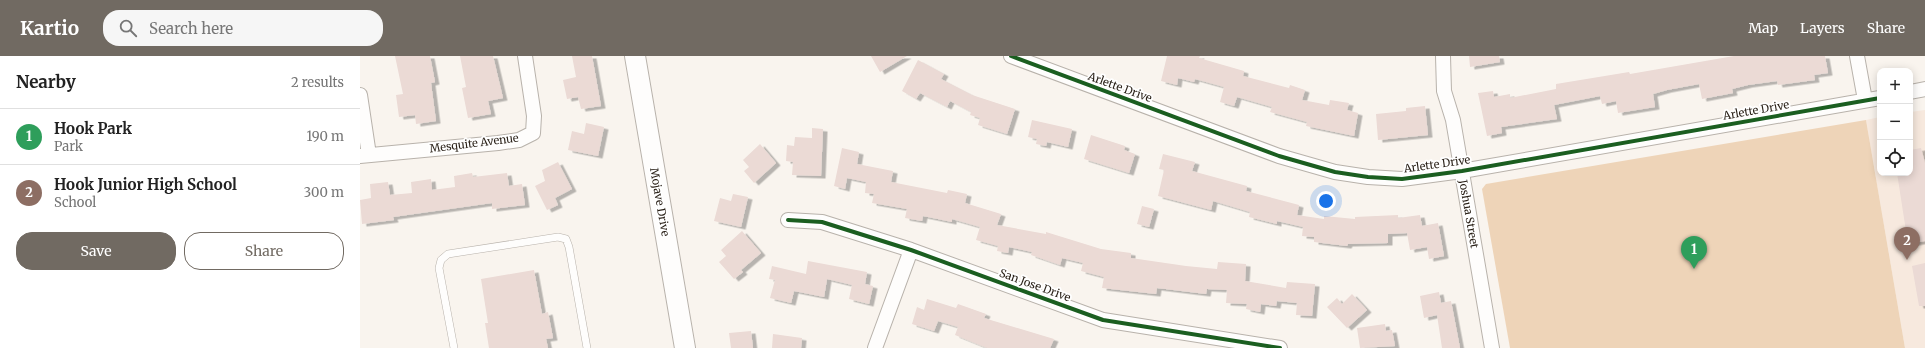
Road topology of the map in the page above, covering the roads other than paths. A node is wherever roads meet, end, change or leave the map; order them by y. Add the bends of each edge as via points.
1 (525, 56) edge
2 (635, 56) edge
3 (1012, 56) edge
4 (1443, 56) edge
5 (1857, 56) edge
6 (1925, 89) edge
7 (1913, 91) edge
8 (360, 95) edge
9 (1877, 98) edge
10 (1865, 100) junction
11 (364, 155) edge
12 (1462, 171) junction
13 (788, 220) dead end
14 (911, 250) junction
15 (454, 348) edge
16 (587, 348) edge
17 (685, 348) edge
18 (875, 348) edge
19 (1280, 348) edge
20 (1492, 348) edge

1 - 11 street, Mesquite Avenue via 534,116 533,133 519,140 498,143
2 - 17 main road, Mojave Drive
3 - 12 street, Arlette Drive via 1279,156 1335,172 1368,177 1402,178
4 - 12 street, Joshua Street via 1444,91 1453,120
5 - 10 street
6 - 7 street
8 - 11 street
9 - 10 street, Arlette Drive
10 - 12 street, Arlette Drive
12 - 20 street, Joshua Street
13 - 14 street, San Jose Drive via 822,222
14 - 18 street
14 - 19 street, San Jose Drive via 1103,320
15 - 16 lane via 439,268 441,260 448,254 558,237 566,239 569,247

